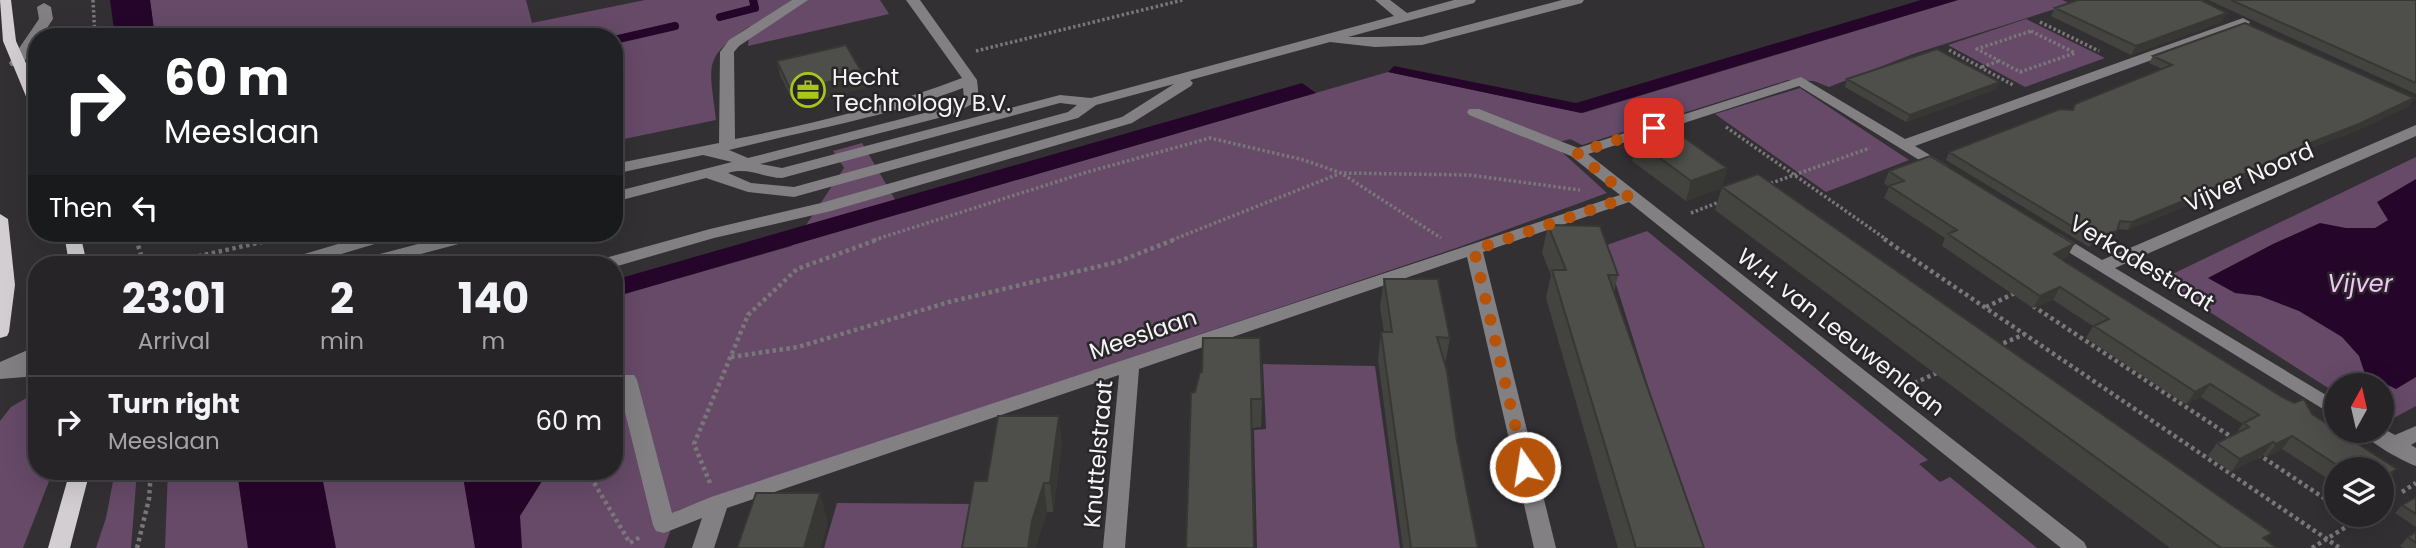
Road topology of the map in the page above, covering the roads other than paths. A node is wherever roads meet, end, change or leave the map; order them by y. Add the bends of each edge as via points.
1 (4, 0) edge
2 (801, 0) edge
3 (913, 0) edge
4 (1382, 0) edge
5 (1469, 0) edge
6 (1577, 0) edge
7 (44, 7) dead end
8 (2222, 13) edge
9 (1404, 17) junction
10 (40, 28) edge
11 (1322, 38) junction
12 (28, 45) edge
13 (16, 63) junction
14 (1197, 75) junction
15 (970, 80) junction
16 (28, 88) edge
17 (1091, 102) junction
18 (1474, 112) dead end
19 (2416, 130) edge
20 (1899, 142) junction
21 (727, 146) junction
22 (704, 151) junction
23 (1577, 153) junction
24 (747, 165) junction
25 (623, 167) edge
26 (700, 176) junction
27 (1961, 181) edge
28 (794, 192) junction
29 (623, 195) edge
30 (1629, 197) junction
31 (0, 219) edge
32 (752, 223) junction
33 (2042, 231) edge
34 (362, 242) edge
35 (450, 242) edge
36 (1467, 252) junction
37 (316, 256) edge
38 (406, 256) edge
39 (623, 259) edge
40 (2101, 267) junction
41 (0, 332) edge
42 (28, 357) edge
43 (1130, 364) junction
44 (28, 370) edge
45 (0, 372) edge
46 (627, 380) dead end
47 (2324, 403) edge
48 (2416, 433) edge
49 (2391, 443) edge
50 (2394, 445) junction
51 (2416, 458) edge
52 (78, 480) edge
53 (718, 503) junction
54 (60, 548) edge
55 (703, 548) edge
56 (1114, 548) edge
57 (1545, 548) edge
58 (2076, 548) edge

1 - 13 main road
2 - 21 street via 727,52
3 - 15 street
4 - 9 street
5 - 9 street
6 - 11 street via 1422,41
7 - 10 street via 46,19
8 - 20 street via 2249,25
9 - 11 street
11 - 14 street
12 - 13 street
13 - 16 main road
14 - 17 street
14 - 32 street via 1128,120 825,207
15 - 21 street via 926,97
15 - 24 street via 972,100 949,111
17 - 24 street via 1060,99 782,173
17 - 28 street via 1073,115
18 - 23 street, W.H. van Leeuwenlaan
19 - 40 street, Vijver Noord
20 - 23 street via 1801,81
20 - 27 street
21 - 22 street
22 - 24 street via 730,155
22 - 25 street
23 - 30 street, W.H. van Leeuwenlaan
24 - 26 street
26 - 28 street
26 - 29 street
28 - 32 street
30 - 36 street, Meeslaan
30 - 58 street, W.H. van Leeuwenlaan
31 - 41 main road via 6,285
32 - 39 street
33 - 40 street, Verkadestraat
34 - 37 street
35 - 38 street
36 - 43 street, Meeslaan
36 - 57 street
40 - 47 street, Verkadestraat
42 - 45 street
43 - 53 street, Meeslaan
43 - 56 street, Knuttelstraat
44 - 45 street
46 - 53 street, Meeslaan via 664,525
48 - 50 street
49 - 50 street
50 - 51 street
52 - 54 main road
53 - 55 street

